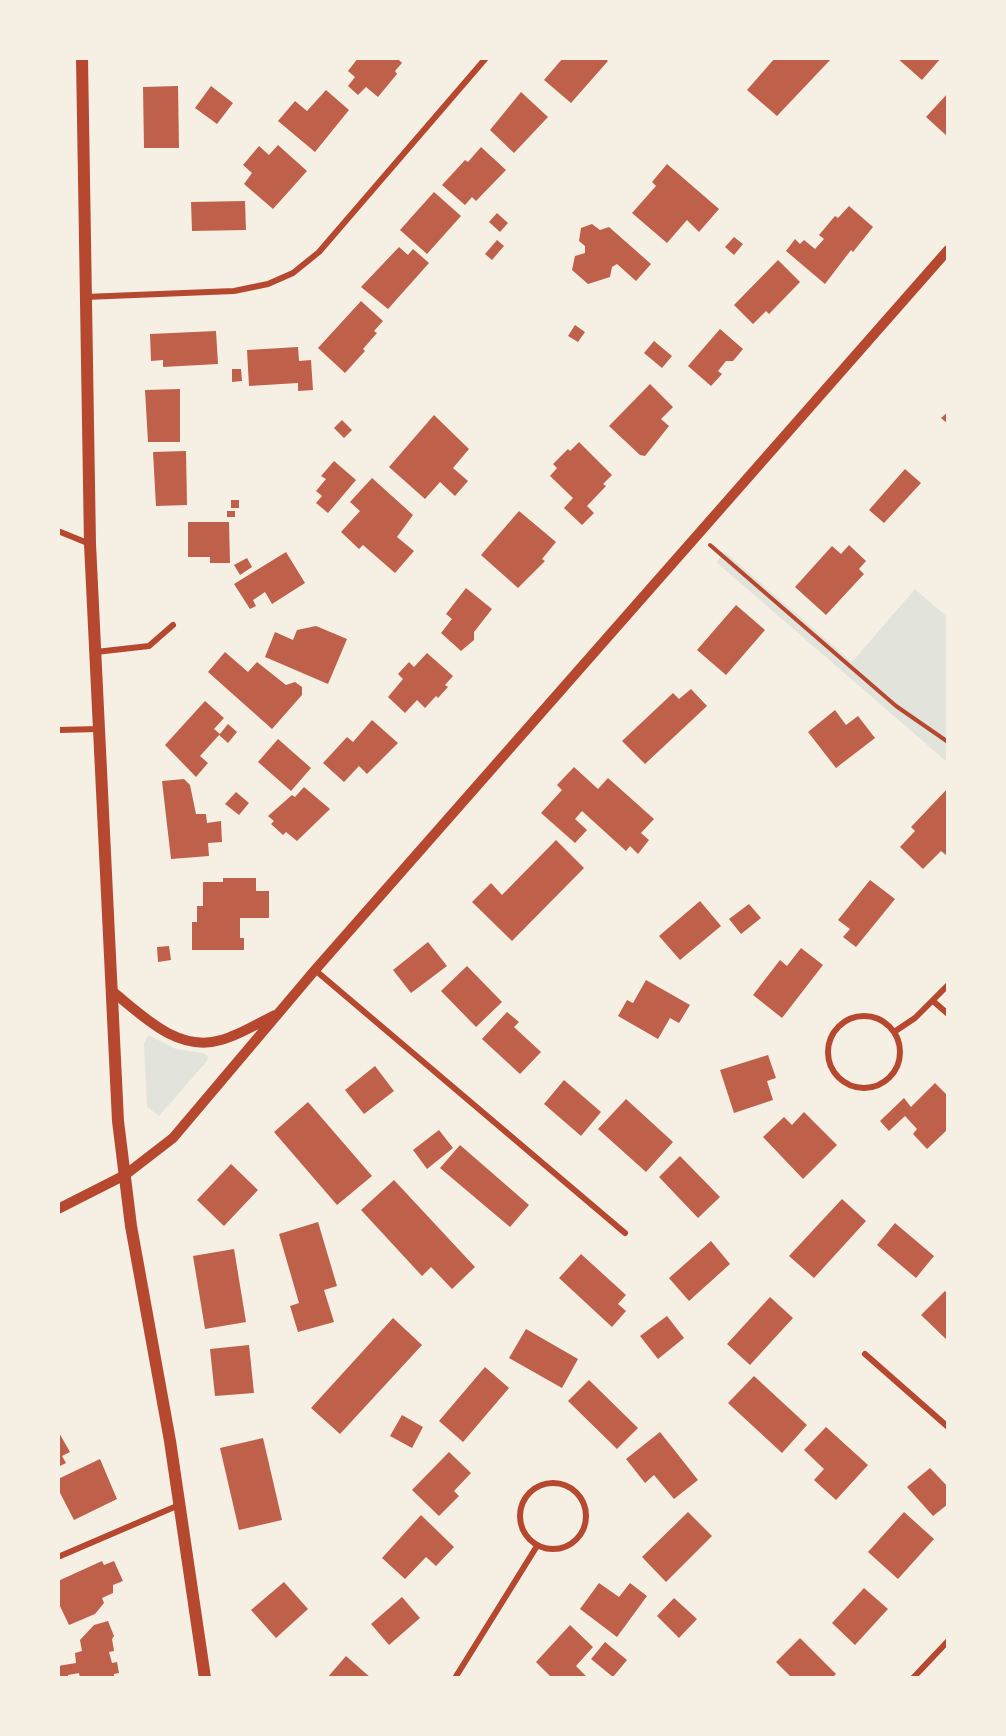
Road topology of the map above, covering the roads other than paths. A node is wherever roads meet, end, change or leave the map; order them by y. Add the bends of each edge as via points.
1 (82, 58) edge
2 (486, 58) edge
3 (948, 250) edge
4 (84, 297) junction
5 (58, 531) edge
6 (90, 544) junction
7 (173, 625) dead end
8 (96, 652) junction
9 (58, 729) edge
10 (100, 729) junction
11 (315, 970) junction
12 (948, 985) edge
13 (112, 992) junction
14 (933, 1001) junction
15 (281, 1012) junction
16 (948, 1014) edge
17 (894, 1032) junction
18 (125, 1175) junction
19 (58, 1209) edge
20 (625, 1233) dead end
21 (865, 1354) dead end
22 (948, 1427) edge
23 (180, 1504) junction
24 (537, 1546) junction
25 (58, 1557) edge
26 (948, 1641) edge
27 (204, 1677) edge
28 (455, 1677) edge
29 (913, 1677) edge

1 - 4 main road
2 - 4 street via 319,252 293,273 268,284 234,291
3 - 11 street
4 - 6 main road
5 - 6 street
6 - 8 main road
7 - 8 street via 149,646
8 - 10 main road
9 - 10 street
10 - 13 main road
11 - 15 street
11 - 20 street
12 - 14 street
13 - 15 street via 166,1034 190,1041 219,1041
13 - 18 main road via 118,1121
14 - 16 street
14 - 17 street
15 - 18 street via 173,1138
17 - 17 street via 876,1018 865,1016 844,1022 830,1040 828,1050 835,1073 861,1087 879,1084 889,1077 900,1056
18 - 19 street
18 - 23 main road via 130,1226
21 - 22 street
23 - 25 street
23 - 27 main road
24 - 24 street via 557,1549 576,1540 582,1532 586,1522 583,1501 567,1486 556,1483 534,1488 520,1506 522,1529
24 - 28 street
26 - 29 street

